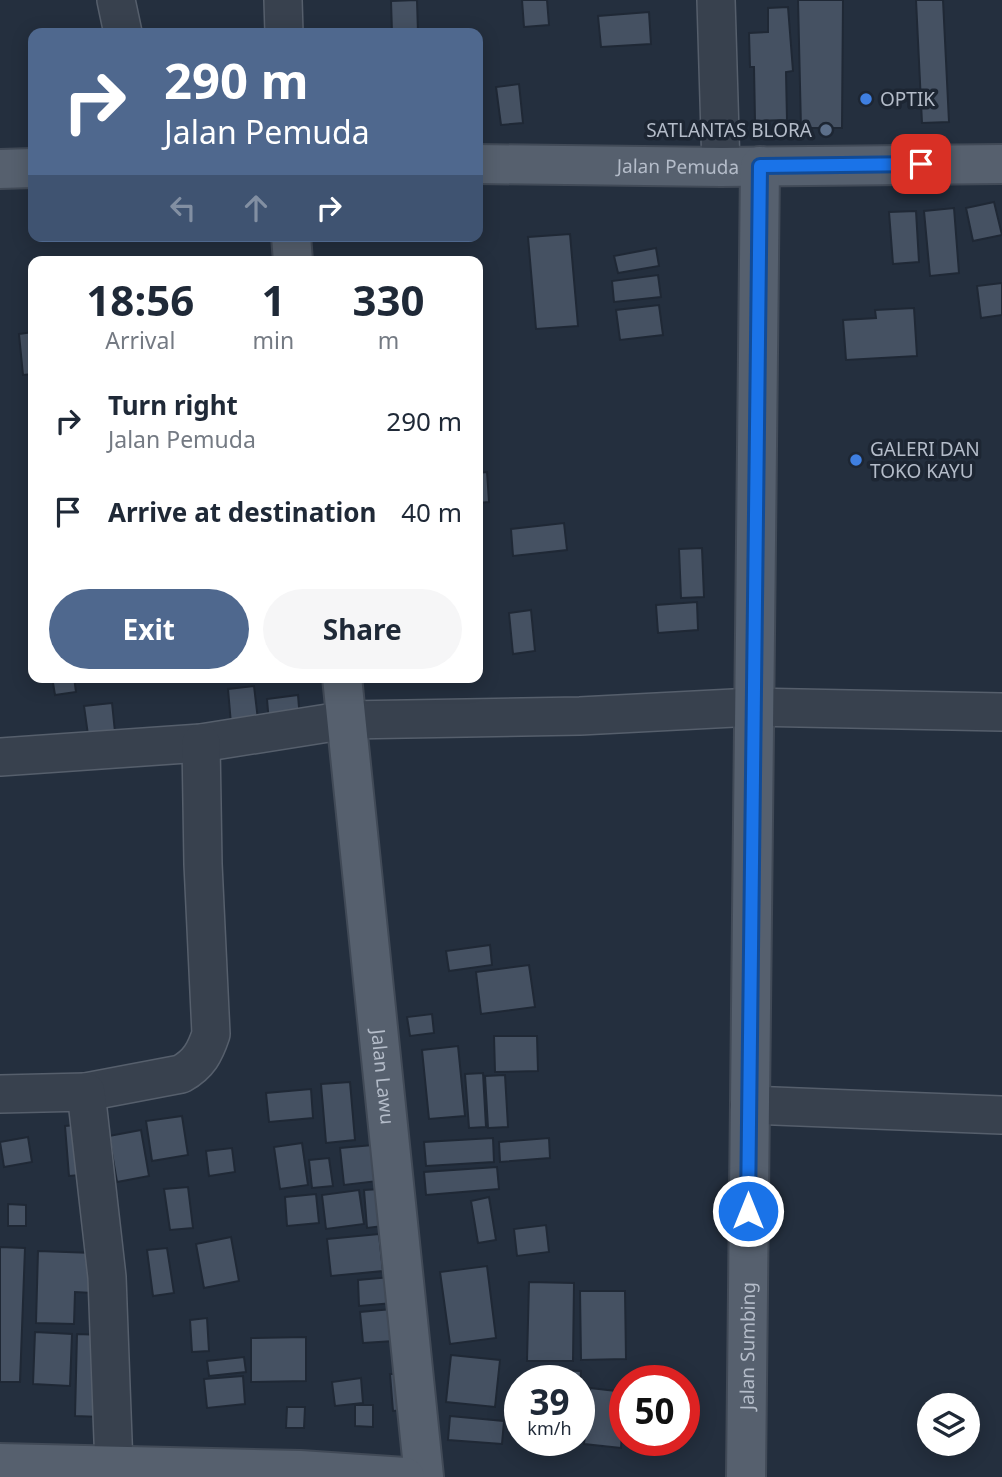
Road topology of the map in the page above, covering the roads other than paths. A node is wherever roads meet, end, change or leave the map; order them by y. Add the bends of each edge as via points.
1 (116, 0) edge
2 (283, 0) edge
3 (716, 0) edge
4 (122, 28) edge
5 (284, 28) edge
6 (483, 164) edge
7 (1002, 164) edge
8 (760, 166) junction
9 (721, 167) junction
10 (0, 169) edge
11 (28, 169) edge
12 (343, 683) edge
13 (753, 707) junction
14 (1002, 712) edge
15 (347, 720) junction
16 (210, 741) junction
17 (0, 757) edge
18 (86, 1091) junction
19 (0, 1094) edge
20 (749, 1105) junction
21 (1001, 1115) edge
22 (0, 1463) edge
23 (114, 1467) junction
24 (405, 1477) edge
25 (424, 1477) edge
26 (746, 1477) edge

1 - 4 street
2 - 5 street
3 - 9 street
6 - 9 main road, Jalan Pemuda
7 - 8 main road, Jalan Pemuda
8 - 9 main road, Jalan Pemuda
8 - 13 main road, Jalan Sumbing
10 - 11 main road
12 - 15 main road, Jalan Lawu
13 - 14 street
13 - 15 street
13 - 20 main road, Jalan Sumbing
15 - 16 street
15 - 25 main road, Jalan Lawu
16 - 17 street
16 - 18 street via 203,864 212,1012 208,1043 195,1066 181,1074
18 - 19 street
18 - 23 street via 107,1277
20 - 21 street
20 - 26 main road, Jalan Sumbing
22 - 23 main road
23 - 24 main road

